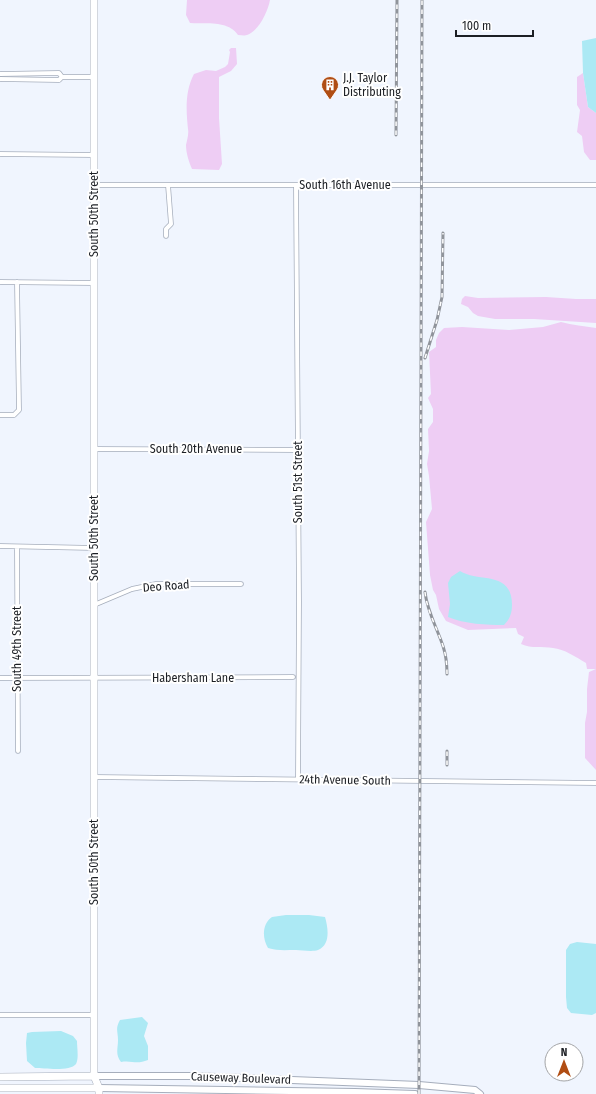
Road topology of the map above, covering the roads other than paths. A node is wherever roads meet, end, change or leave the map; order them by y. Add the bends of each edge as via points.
1 (94, 0) edge
2 (0, 74) edge
3 (62, 77) junction
4 (94, 77) junction
5 (0, 80) edge
6 (0, 154) edge
7 (94, 155) junction
8 (94, 185) junction
9 (168, 185) junction
10 (296, 185) junction
11 (596, 185) edge
12 (166, 236) dead end
13 (0, 282) edge
14 (17, 282) junction
15 (94, 282) junction
16 (0, 415) edge
17 (94, 449) junction
18 (298, 450) junction
19 (0, 546) edge
20 (17, 547) junction
21 (94, 548) junction
22 (241, 584) dead end
23 (94, 605) junction
24 (0, 678) edge
25 (18, 678) junction
26 (94, 678) junction
27 (293, 678) dead end
28 (18, 751) dead end
29 (94, 777) junction
30 (298, 779) junction
31 (596, 783) edge
32 (0, 1015) edge
33 (94, 1015) junction
34 (94, 1076) junction
35 (0, 1077) edge
36 (335, 1082) junction
37 (0, 1088) edge
38 (267, 1090) junction
39 (88, 1091) edge
40 (99, 1091) edge
41 (415, 1094) edge
42 (480, 1094) edge

1 - 4 main road, South 50th Street
2 - 3 street via 59,74
3 - 4 street
3 - 5 street via 59,80
4 - 7 main road, South 50th Street
6 - 7 street
7 - 8 main road, South 50th Street
8 - 9 street, South 16th Avenue
8 - 15 main road, South 50th Street
9 - 10 street, South 16th Avenue
9 - 12 street via 171,224 166,229
10 - 11 street, South 16th Avenue
10 - 18 street, South 51st Street
13 - 14 street
14 - 15 street
14 - 16 street via 19,410 14,415
15 - 17 main road, South 50th Street
17 - 18 street, South 20th Avenue
17 - 21 main road, South 50th Street
18 - 30 street, South 51st Street
19 - 20 street
20 - 21 street
20 - 25 street, South 49th Street
21 - 23 main road, South 50th Street
22 - 23 street, Deo Road via 156,584 132,589
23 - 26 main road, South 50th Street
24 - 25 street, Habersham Lane
25 - 26 street, Habersham Lane
25 - 28 street, South 49th Street
26 - 27 street, Habersham Lane
26 - 29 main road, South 50th Street
29 - 30 street, 24th Avenue South
29 - 33 main road, South 50th Street
30 - 31 street, 24th Avenue South
32 - 33 street
33 - 34 main road, South 50th Street
34 - 35 main road, Causeway Boulevard
34 - 36 main road, Causeway Boulevard via 190,1076
34 - 39 main road, South 50th Street
34 - 40 main road, South 50th Street
36 - 38 main road via 330,1085 272,1084
36 - 42 main road, Causeway Boulevard via 419,1085 475,1090
37 - 39 main road, Causeway Boulevard
38 - 40 main road, Causeway Boulevard
38 - 41 main road, Causeway Boulevard
39 - 40 main road, Causeway Boulevard

